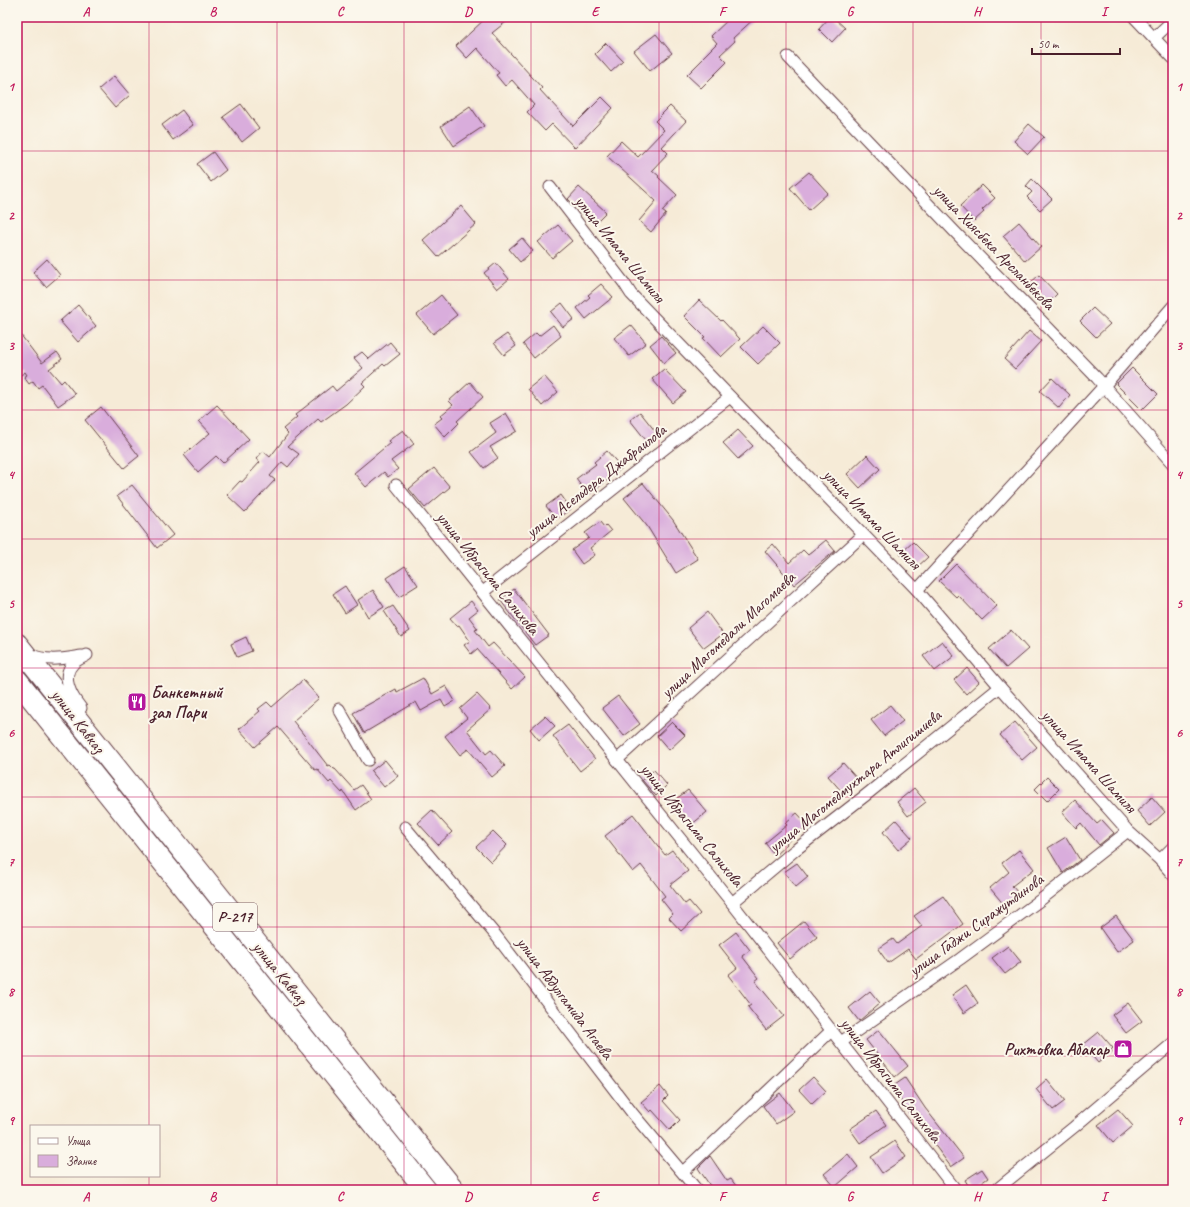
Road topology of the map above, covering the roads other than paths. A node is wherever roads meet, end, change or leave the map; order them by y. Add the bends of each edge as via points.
1 (1134, 17) edge
2 (1173, 20) edge
3 (1154, 38) junction
4 (788, 57) dead end
5 (1173, 58) edge
6 (550, 186) dead end
7 (1173, 306) edge
8 (1104, 386) junction
9 (730, 397) junction
10 (1173, 464) edge
11 (396, 485) dead end
12 (863, 535) junction
13 (917, 590) junction
14 (483, 592) junction
15 (20, 648) edge
16 (17, 680) edge
17 (1000, 687) junction
18 (340, 709) dead end
19 (109, 760) junction
20 (368, 760) dead end
21 (617, 760) junction
22 (405, 827) dead end
23 (1128, 831) junction
24 (1173, 847) edge
25 (1160, 860) junction
26 (1173, 875) edge
27 (732, 903) junction
28 (831, 1031) junction
29 (841, 1042) junction
30 (1173, 1043) edge
31 (683, 1172) junction
32 (426, 1190) edge
33 (454, 1190) edge
34 (697, 1190) edge
35 (956, 1190) edge
36 (996, 1190) edge

1 - 3 street
2 - 3 street
3 - 5 street
4 - 8 street, улица Хиясбека Арсланбекова
6 - 9 street, улица Имама Шамиля via 631,294
7 - 8 street
8 - 10 street, улица Хиясбека Арсланбекова
8 - 13 street
9 - 12 street, улица Имама Шамиля
9 - 14 street, улица Асельдера Джабраилова
11 - 14 street, улица Ибрагима Салихова
12 - 13 street, улица Имама Шамиля
12 - 21 street, улица Магомедали Магомаева
13 - 17 street, улица Имама Шамиля
14 - 21 street, улица Ибрагима Салихова
15 - 19 highway, улица Кавказ / Р-217
15 - 19 street via 41,658 56,660 87,655 72,664 68,674 68,685 73,698 100,734
16 - 32 highway, улица Кавказ / Р-217
17 - 23 street, улица Имама Шамиля
17 - 27 street, улица Магомедмухтара Атлигишиева
18 - 20 street
19 - 33 highway, улица Кавказ / Р-217
21 - 27 street, улица Ибрагима Салихова
22 - 31 street, улица Абдулгамида Агаева via 494,933 633,1114
23 - 25 street, улица Имама Шамиля
23 - 29 street, улица Гаджи Сиражутдинова via 1043,898
24 - 25 street
25 - 26 street, улица Имама Шамиля
27 - 28 street, улица Ибрагима Салихова
28 - 29 street, улица Ибрагима Салихова
28 - 31 street
29 - 35 street, улица Ибрагима Салихова
30 - 36 street
31 - 34 street, улица Абдулгамида Агаева

